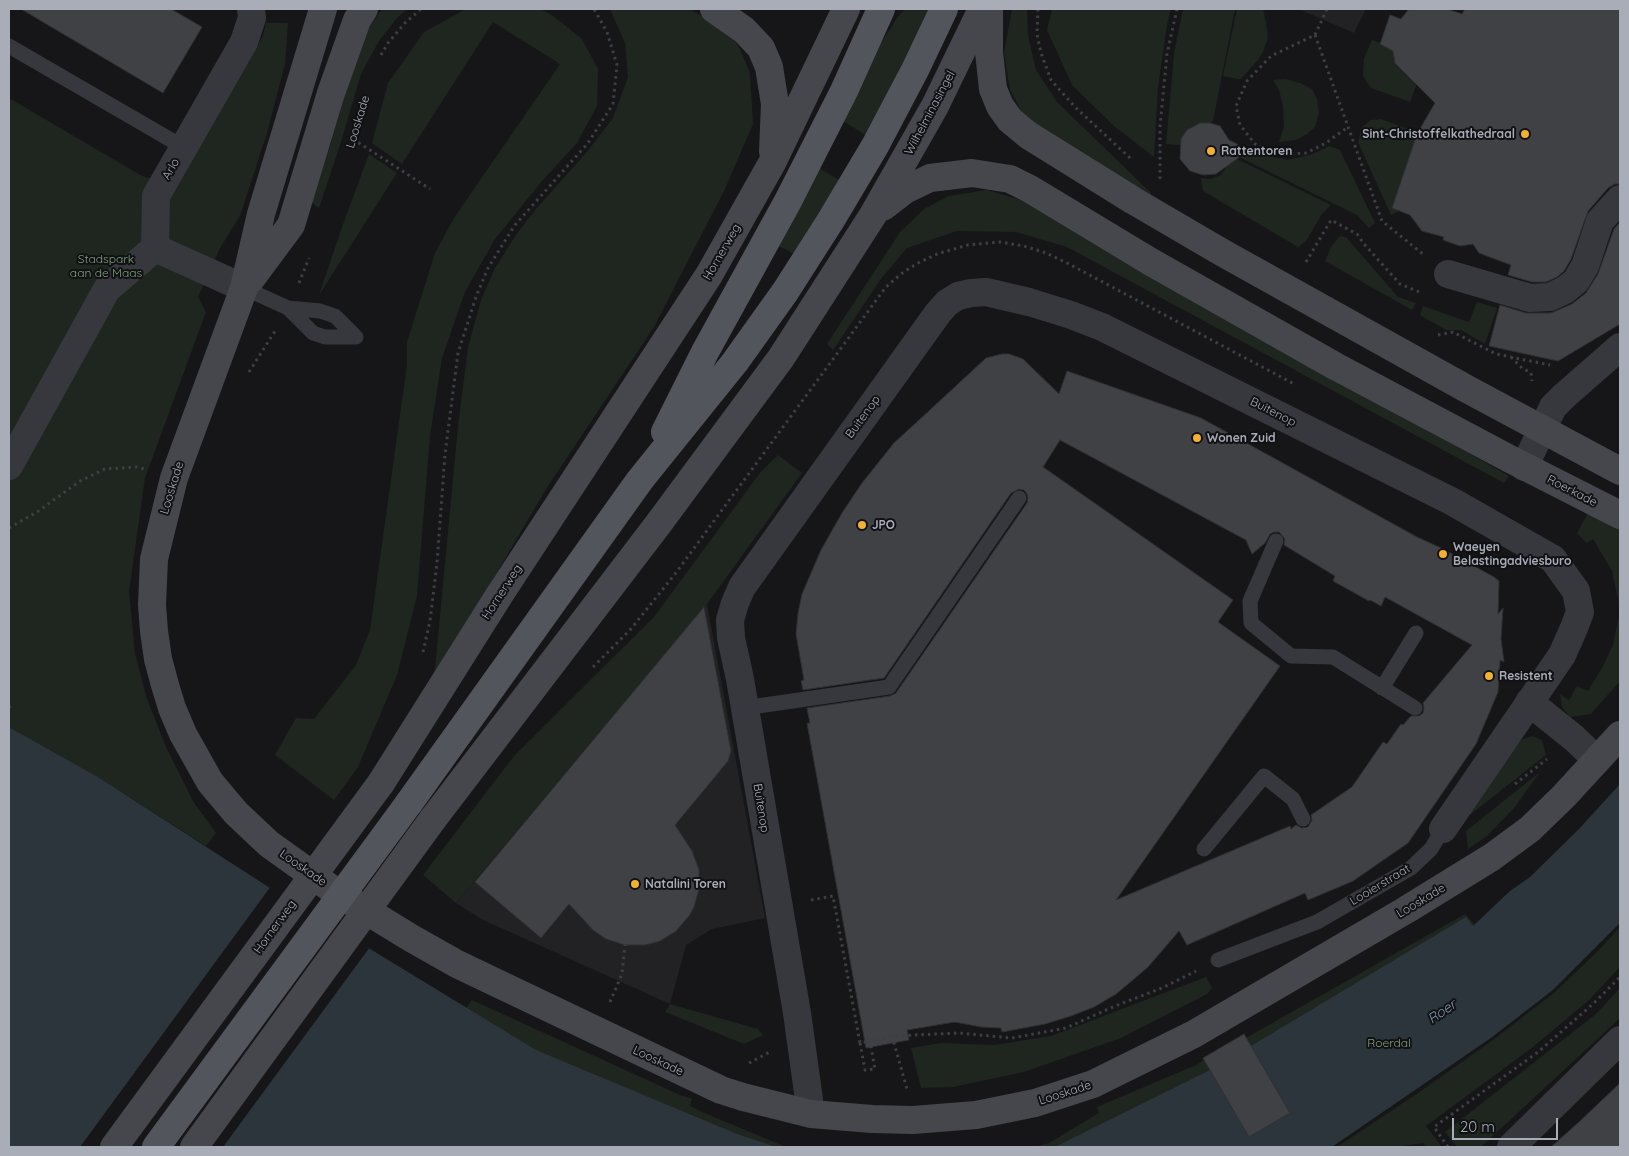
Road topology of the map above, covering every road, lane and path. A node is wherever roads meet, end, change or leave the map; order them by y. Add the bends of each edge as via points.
1 (252, 9) edge
2 (323, 9) edge
3 (364, 9) edge
4 (421, 9) edge
5 (594, 9) edge
6 (714, 9) edge
7 (846, 9) edge
8 (881, 9) edge
9 (944, 9) edge
10 (982, 9) edge
11 (989, 9) edge
12 (1038, 9) edge
13 (1176, 9) edge
14 (1327, 9) edge
15 (1315, 35) junction
16 (9, 46) edge
17 (379, 59) dead end
18 (1348, 127) junction
19 (356, 131) dead end
20 (353, 140) junction
21 (184, 147) junction
22 (350, 148) dead end
23 (1131, 159) dead end
24 (772, 164) junction
25 (1152, 178) dead end
26 (430, 189) dead end
27 (1620, 199) edge
28 (873, 215) junction
29 (155, 248) junction
30 (310, 255) dead end
31 (1305, 265) dead end
32 (1448, 274) joint
33 (1400, 284) dead end
34 (244, 288) junction
35 (288, 308) junction
36 (1429, 337) dead end
37 (1620, 346) edge
38 (1511, 357) junction
39 (1554, 365) dead end
40 (1531, 373) dead end
41 (249, 374) dead end
42 (1297, 385) dead end
43 (1543, 430) junction
44 (9, 466) edge
45 (1524, 467) junction
46 (1620, 471) edge
47 (174, 478) junction
48 (640, 480) junction
49 (1019, 498) dead end
50 (1620, 515) edge
51 (1495, 525) joint
52 (9, 528) edge
53 (1276, 541) dead end
54 (438, 563) dead end
55 (1416, 633) dead end
56 (597, 663) dead end
57 (1382, 688) junction
58 (1529, 702) junction
59 (9, 706) edge
60 (744, 708) junction
61 (1415, 708) dead end
62 (12, 711) dead end
63 (1620, 717) edge
64 (1620, 735) edge
65 (1597, 760) junction
66 (1303, 819) dead end
67 (1444, 829) joint
68 (1204, 849) dead end
69 (778, 905) junction
70 (625, 945) dead end
71 (1218, 960) joint
72 (1620, 977) edge
73 (608, 1005) dead end
74 (797, 1013) junction
75 (892, 1036) junction
76 (1620, 1040) edge
77 (870, 1041) junction
78 (860, 1043) junction
79 (741, 1061) dead end
80 (905, 1079) dead end
81 (811, 1114) junction
82 (114, 1147) edge
83 (156, 1147) edge
84 (194, 1147) edge
85 (1448, 1147) edge
86 (1511, 1147) edge

1 - 21 street, Arlo via 244,42
2 - 34 main road, Looskade via 261,214
3 - 34 main road, Looskade via 357,20 332,93 291,225
4 - 17 path via 388,43
5 - 54 path via 607,32 617,65 613,104 588,143 516,224 488,268 476,297 458,353 445,454
6 - 24 main road via 744,30 760,48 768,67 775,104
7 - 24 main road, Hornerweg
8 - 48 main road via 805,169 705,352
9 - 48 main road via 875,146 832,220 735,362
10 - 28 main road, Wilhelminasingel via 935,106
11 - 43 main road via 993,89 1010,120 1028,135 1223,253
12 - 23 path via 1041,53 1051,80
13 - 25 path via 1167,54 1160,126 1160,185
14 - 15 path
15 - 18 path
15 - 18 path via 1271,56 1247,81 1236,106 1240,125 1255,144 1288,154 1306,153
16 - 21 lane
18 - 32 path via 1382,221
19 - 20 path, Looskade
20 - 22 path, Looskade
20 - 26 path
21 - 29 street, Arlo via 156,196
24 - 82 main road, Hornerweg, bridge via 709,275 500,594 381,783
27 - 32 street via 1600,221 1576,282 1550,297 1530,298
28 - 45 main road, Roerkade via 905,190 930,178 972,173 1010,180 1335,366
28 - 84 main road, bridge via 781,358 721,441 433,819
29 - 34 street
29 - 44 street via 107,289
30 - 35 path
31 - 33 path via 1331,220 1357,234
34 - 35 lane
34 - 47 main road, Looskade
35 - 41 path
36 - 38 path via 1453,332 1496,354
37 - 43 street via 1552,408
38 - 39 path
38 - 40 path
42 - 56 path via 1069,264 1024,246 1000,242 959,247 937,254 916,264 886,288 675,574 630,630
43 - 45 street
43 - 46 main road
45 - 50 main road, Roerkade
47 - 52 path via 137,466 105,469 80,481
47 - 81 main road, Looskade via 154,558 152,605 158,659 172,708 195,758 236,813 269,844 336,892 457,964 721,1090
48 - 83 main road, bridge via 409,803
49 - 60 lane via 889,686
51 - 58 street, Looierstraat via 1554,559 1576,591 1580,612 1574,628 1562,655
51 - 60 street, Buitenop via 1102,327 1029,302 986,292 971,292 958,296 938,313 742,587 730,620
53 - 57 lane via 1250,601 1251,623 1291,656 1334,657
55 - 57 lane
57 - 61 lane
58 - 65 street
58 - 67 street, Looierstraat
59 - 62 path
60 - 69 street, Buitenop
63 - 65 main road, Looskade
64 - 65 main road, Looskade
65 - 81 main road, Looskade via 1530,829 1492,857 1194,1034 1093,1084 1035,1103 976,1115 913,1120
66 - 68 lane via 1293,799 1264,776
67 - 71 lane, Looierstraat via 1431,849 1411,868 1317,922
69 - 74 street, Buitenop
69 - 78 path via 833,896
70 - 73 path via 622,974
71 - 75 path via 1162,988 1066,1028 1012,1038 959,1032
72 - 85 path via 1538,1052 1434,1126
74 - 79 path via 777,1047 750,1064
74 - 81 street, Buitenop
75 - 77 path
75 - 80 path
76 - 86 street
77 - 78 path
77 - 78 path via 875,1069 864,1070

